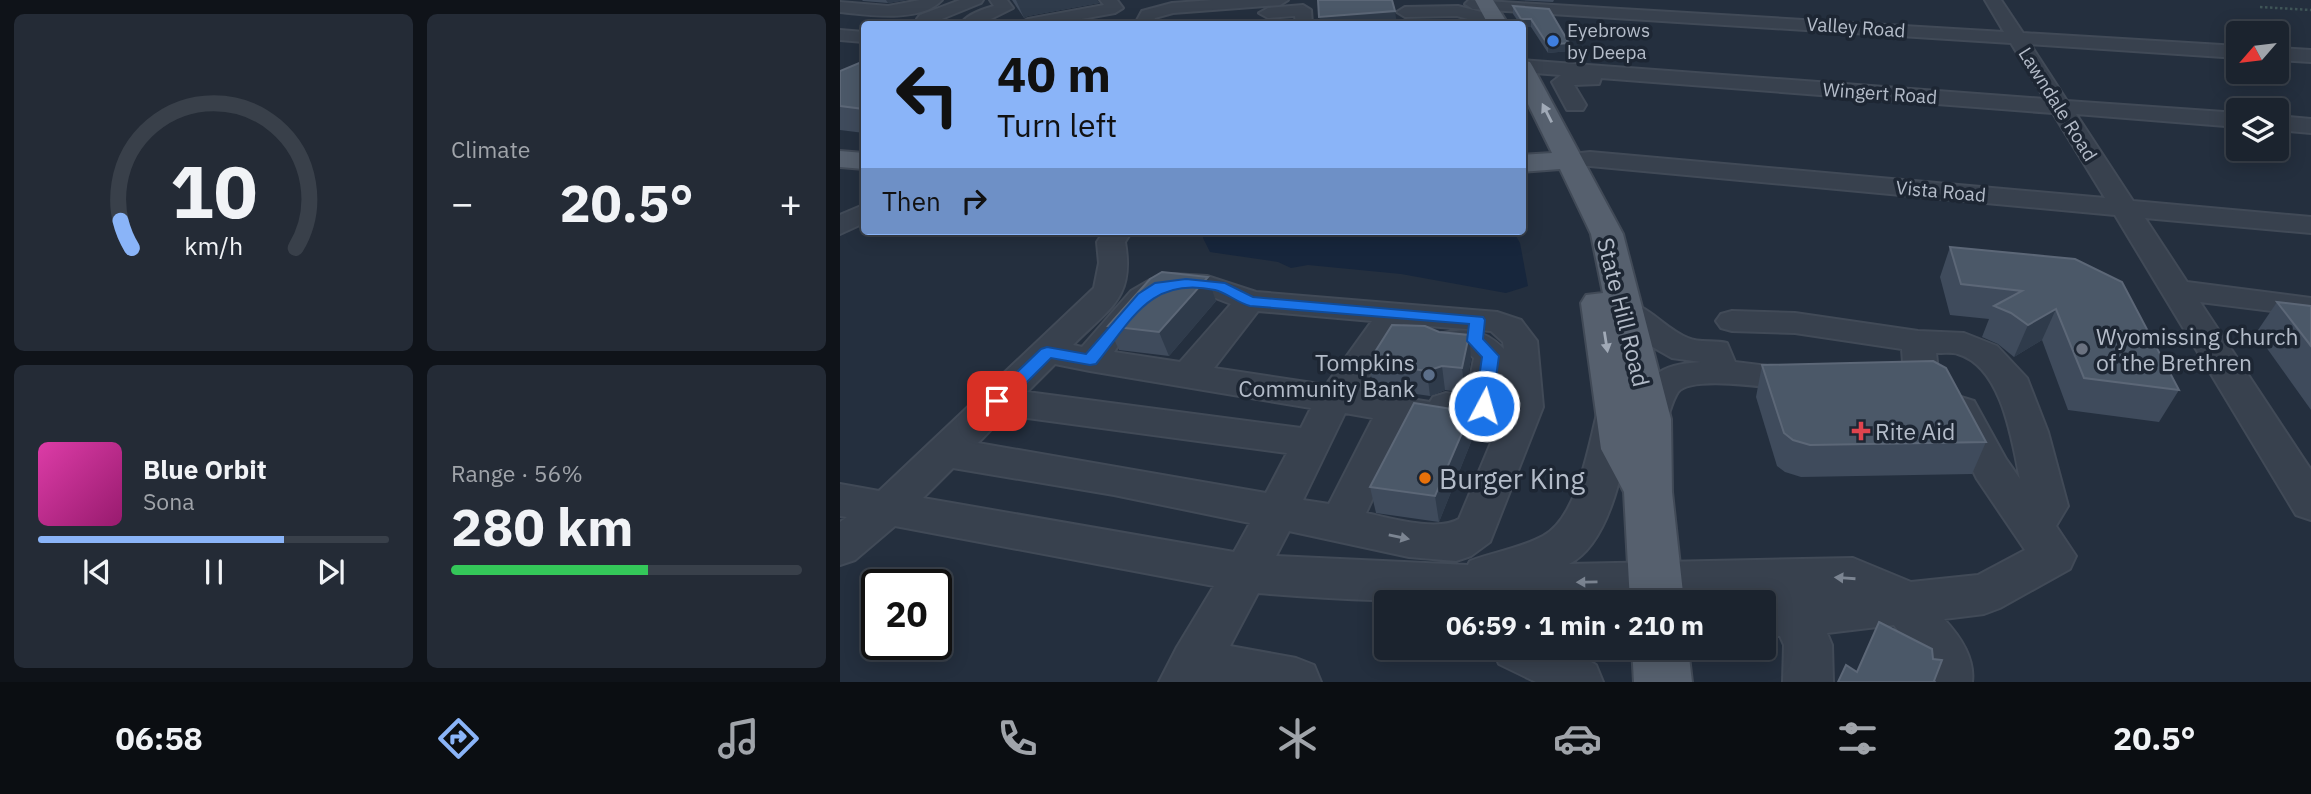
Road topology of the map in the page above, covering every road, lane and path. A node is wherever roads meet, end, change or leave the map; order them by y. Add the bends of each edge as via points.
1 (934, 0) edge
2 (975, 0) edge
3 (998, 0) edge
4 (1108, 0) edge
5 (1993, 0) edge
6 (1557, 4) edge
7 (1274, 6) edge
8 (840, 7) edge
9 (2260, 7) dead end
10 (1480, 9) edge
11 (2311, 10) edge
12 (1409, 12) edge
13 (840, 19) edge
14 (924, 19) edge
15 (974, 21) edge
16 (1044, 21) edge
17 (1145, 21) edge
18 (1304, 21) edge
19 (840, 35) edge
20 (861, 37) edge
21 (2016, 37) junction
22 (2226, 51) edge
23 (2289, 55) edge
24 (2311, 56) edge
25 (1526, 67) edge
26 (1600, 72) junction
27 (1526, 82) edge
28 (1575, 105) dead end
29 (2059, 107) junction
30 (1526, 112) edge
31 (2226, 119) edge
32 (2289, 124) edge
33 (2311, 126) edge
34 (840, 159) edge
35 (861, 161) edge
36 (1548, 162) edge
37 (2122, 208) junction
38 (2311, 225) edge
39 (1109, 235) edge
40 (2174, 289) junction
41 (1250, 302) junction
42 (2311, 307) edge
43 (1625, 310) junction
44 (1732, 320) dead end
45 (1432, 331) junction
46 (1047, 352) junction
47 (1090, 360) junction
48 (1911, 364) junction
49 (1713, 365) junction
50 (1188, 376) junction
51 (1840, 379) edge
52 (1339, 393) junction
53 (997, 401) junction
54 (1396, 408) junction
55 (1477, 411) junction
56 (1633, 413) junction
57 (1520, 421) junction
58 (1312, 443) junction
59 (945, 452) junction
60 (840, 500) edge
61 (2311, 504) edge
62 (888, 508) junction
63 (1277, 513) junction
64 (1333, 523) junction
65 (2033, 528) junction
66 (840, 547) edge
67 (1266, 575) junction
68 (1450, 584) junction
69 (1604, 590) edge
70 (1656, 590) edge
71 (1682, 590) edge
72 (1374, 599) edge
73 (1907, 604) junction
74 (1779, 616) edge
75 (1545, 660) edge
76 (1661, 660) edge
77 (1189, 672) edge
78 (1296, 682) edge
79 (1578, 682) edge
80 (1663, 682) edge
81 (1808, 682) edge
82 (1947, 682) edge

1 - 14 street
2 - 14 street
3 - 15 street via 1005,8
4 - 16 street via 1115,8
5 - 21 street, Lawndale Road
6 - 10 street, Valley Road
6 - 21 street, Valley Road
7 - 17 street via 1172,8 1148,15
7 - 18 street via 1303,10
8 - 14 street via 898,11
9 - 11 path
10 - 12 street, Valley Road
13 - 14 street
19 - 20 street
21 - 22 street, Valley Road
21 - 29 street, Lawndale Road
23 - 24 street
25 - 26 street, Wingert Road
26 - 28 street via 1595,80 1562,82
26 - 29 street, Wingert Road
36 -> 27 main road, State Hill Road
29 - 31 street, Wingert Road
29 - 37 street, Lawndale Road
30 - 36 main road, State Hill Road
32 - 33 street
34 - 35 main road
36 - 37 street, Vista Road via 1590,159
36 - 43 main road, State Hill Road via 1607,234
36 -> 56 main road, State Hill Road via 1573,206 1594,262
37 - 38 street, Vista Road
37 - 40 street, Lawndale Road
39 - 46 street via 1114,263 1109,291
40 - 42 street
40 - 61 street, Lawndale Road
41 - 45 street
41 - 47 street via 1220,286 1161,286 1143,298
41 - 50 street
43 - 49 street via 1654,334
43 - 56 main road, State Hill Road
44 - 48 street via 1795,323
45 - 52 street
45 - 55 street via 1491,356 1484,406
45 - 57 street via 1497,322 1509,327 1520,341 1525,407
46 - 47 street
46 - 53 street
47 - 50 street
48 - 65 street via 1950,390 1991,469
48 - 65 street via 1964,344 1985,354 2009,378 2029,432 2047,506
49 - 51 street via 1798,381
49 - 56 street via 1679,375
50 - 52 street
52 - 54 street
52 - 55 street
52 - 58 street
53 - 58 street
53 - 59 street
54 - 57 street
54 - 64 street via 1344,516
55 - 57 street
56 - 68 street via 1589,508 1566,544 1524,563
56 - 70 main road, State Hill Road via 1623,449 1648,492
64 -> 57 street via 1409,539 1456,542 1475,530
58 - 63 street
59 - 62 street
59 - 63 street
60 - 62 street
62 - 66 street
62 - 67 street
63 - 64 street
63 - 67 street
65 - 73 street via 2054,556 1984,594
67 - 68 street
67 - 72 street
67 - 77 street
69 -> 68 street
73 -> 71 street via 1853,577
73 - 74 street
73 - 82 street via 1945,657
74 - 81 street via 1808,645
75 - 79 street
76 - 80 main road
77 - 78 street

